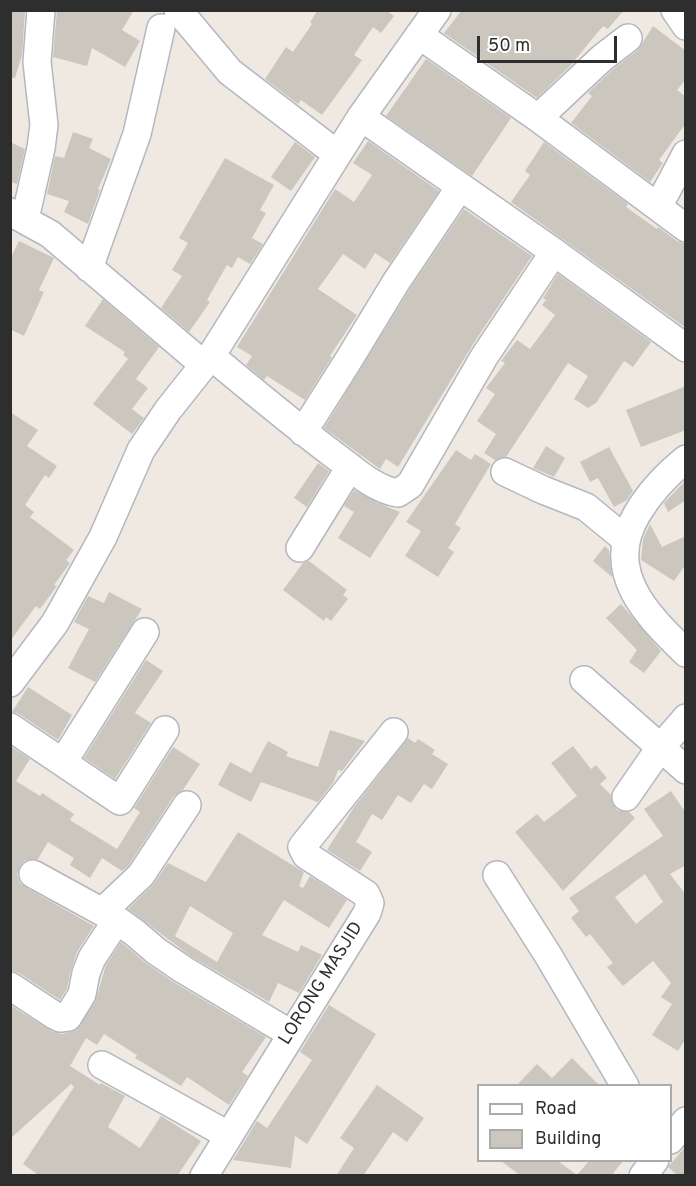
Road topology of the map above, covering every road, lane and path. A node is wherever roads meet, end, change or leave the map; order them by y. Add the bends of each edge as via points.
1 (41, 10) edge
2 (437, 10) edge
3 (675, 10) edge
4 (170, 19) edge
5 (686, 26) edge
6 (419, 35) junction
7 (628, 38) dead end
8 (361, 117) junction
9 (538, 118) junction
10 (338, 154) junction
11 (686, 154) edge
12 (460, 187) junction
13 (658, 207) junction
14 (18, 215) edge
15 (686, 228) edge
16 (554, 252) junction
17 (89, 268) junction
18 (686, 348) edge
19 (208, 361) junction
20 (303, 432) junction
21 (686, 459) edge
22 (350, 467) junction
23 (505, 472) dead end
24 (626, 539) junction
25 (300, 548) dead end
26 (145, 632) dead end
27 (686, 653) edge
28 (584, 680) dead end
29 (10, 683) edge
30 (686, 718) edge
31 (10, 727) edge
32 (165, 730) dead end
33 (394, 732) dead end
34 (660, 748) junction
35 (63, 762) junction
36 (686, 770) edge
37 (626, 797) dead end
38 (187, 804) dead end
39 (33, 874) dead end
40 (498, 875) dead end
41 (109, 916) junction
42 (10, 986) edge
43 (291, 1034) junction
44 (102, 1065) dead end
45 (624, 1084) edge
46 (686, 1121) edge
47 (228, 1135) junction
48 (672, 1138) edge
49 (654, 1162) edge
50 (204, 1176) edge
51 (643, 1176) edge

1 - 14 street via 37,62 44,125 41,148
2 - 6 street
3 - 5 street
4 - 10 street via 230,72
4 - 17 street via 137,134
6 - 8 street
6 - 9 street
7 - 9 street
8 - 10 street
8 - 12 street
9 - 13 street
10 - 19 street
11 - 13 street
12 - 16 street
12 - 20 street
13 - 15 street
14 - 17 street via 50,234
16 - 18 street
16 - 22 street via 484,357 410,485 398,493 390,492
17 - 19 street
19 - 20 street
19 - 29 street via 141,450 103,537 56,623
20 - 22 street
21 - 24 street via 658,483
22 - 25 street
23 - 24 street via 586,507
24 - 27 street via 624,562 636,595 655,623
26 - 35 street
28 - 34 street
30 - 34 street
31 - 35 street
32 - 35 street via 120,801
33 - 43 street, LORONG MASJID via 302,847 306,855 366,894 370,903
34 - 36 street
34 - 37 street
38 - 41 street
39 - 41 street
40 - 45 street
41 - 42 street via 86,973 82,994 68,1017 54,1015
41 - 43 street via 156,951
43 - 47 street, LORONG MASJID
44 - 47 street
46 - 48 street
47 - 50 street, LORONG MASJID
49 - 51 street

